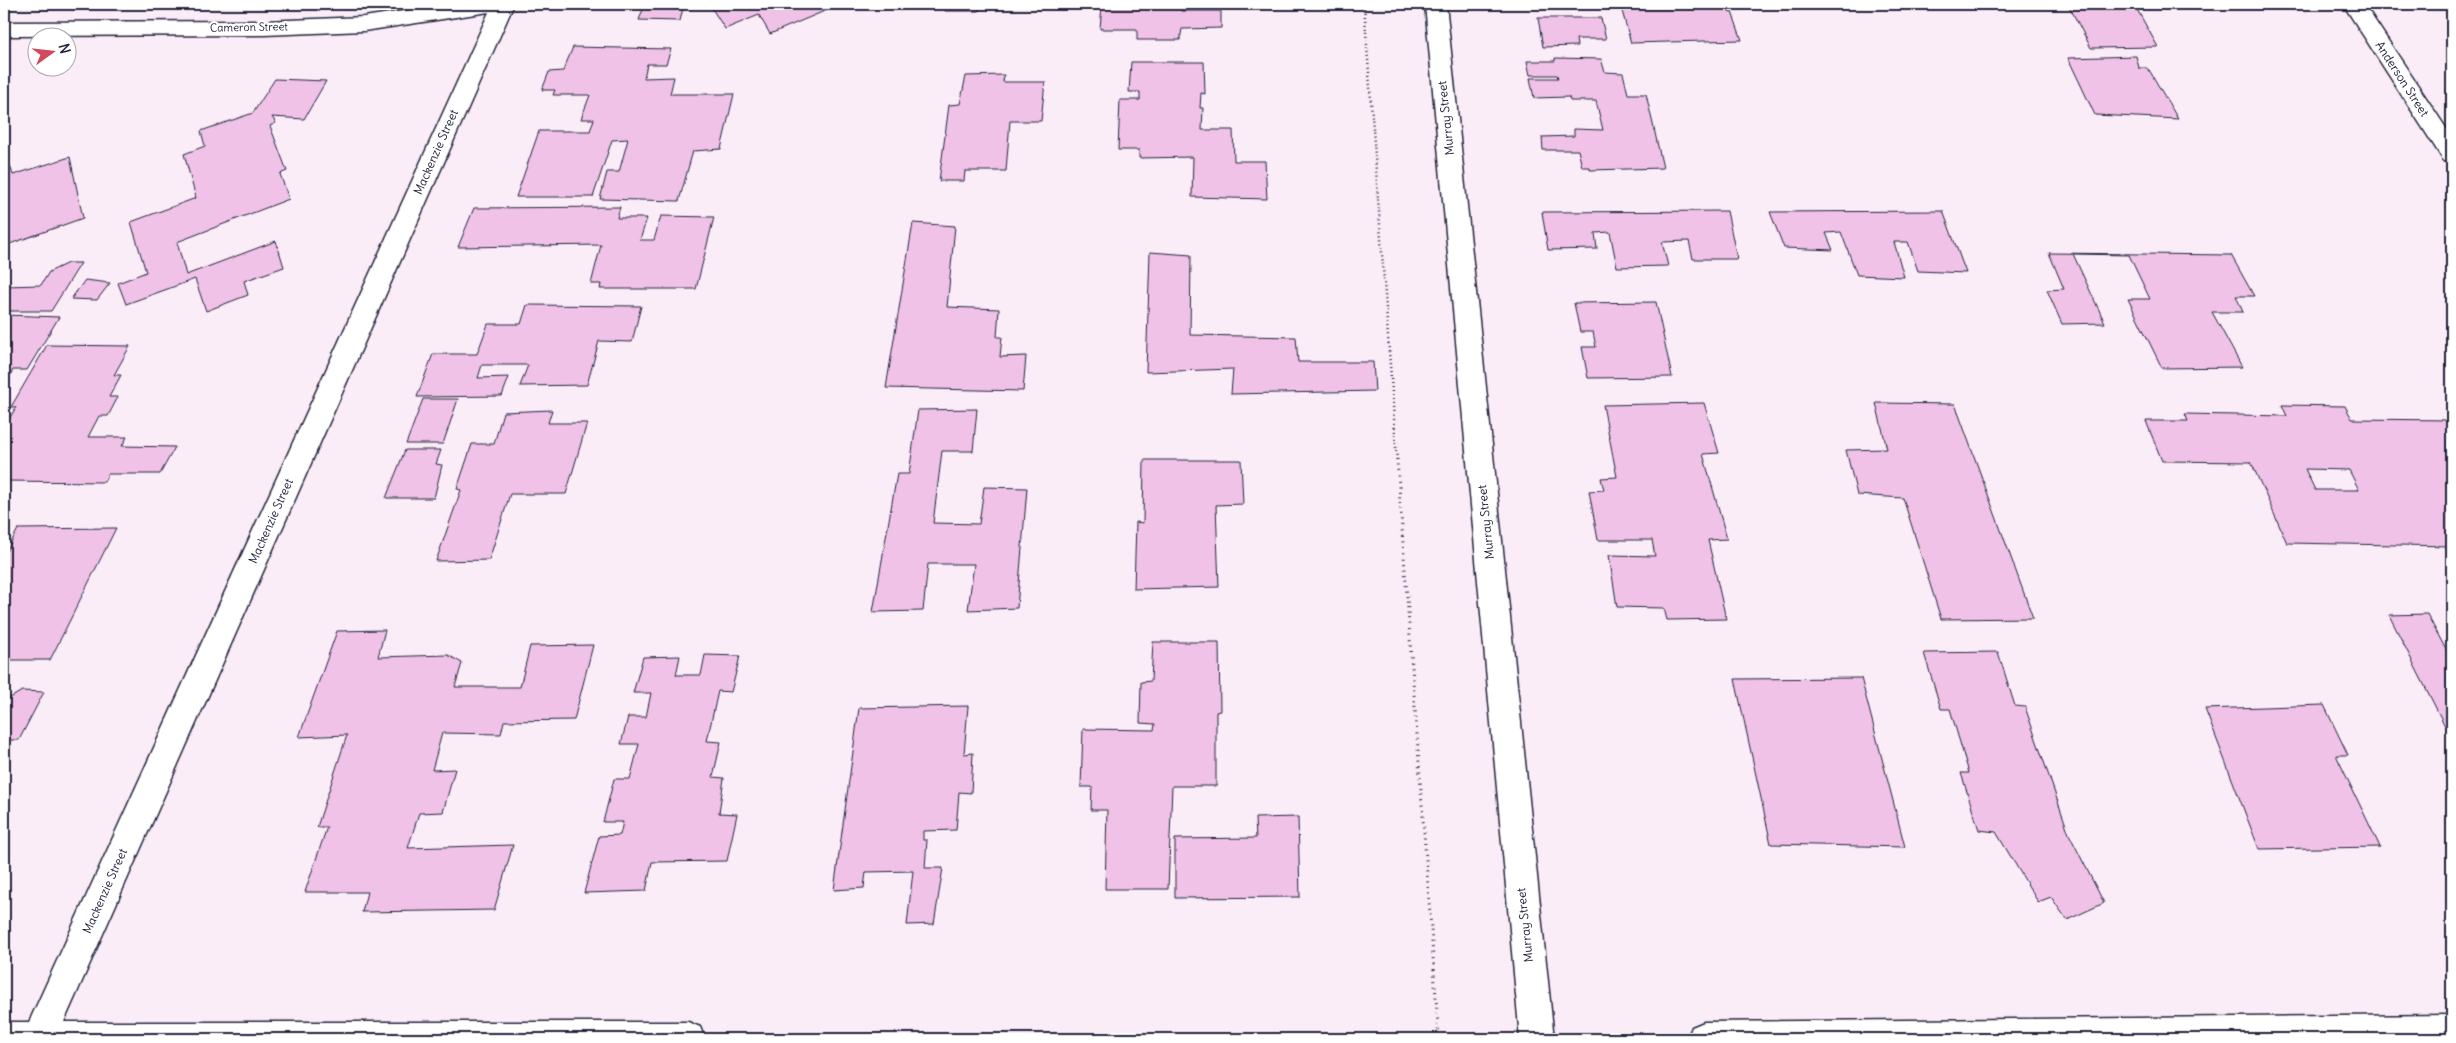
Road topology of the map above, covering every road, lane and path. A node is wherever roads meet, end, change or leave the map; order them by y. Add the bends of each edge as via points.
1 (493, 4) edge
2 (503, 4) edge
3 (1364, 4) edge
4 (1434, 4) edge
5 (2352, 4) edge
6 (4, 29) edge
7 (2452, 155) edge
8 (2452, 1032) edge
9 (4, 1039) edge
10 (39, 1039) edge
11 (688, 1039) edge
12 (1439, 1039) edge
13 (1537, 1039) edge
14 (1704, 1039) edge

1 - 6 street, Cameron Street via 364,24 264,28
2 - 10 street, Mackenzie Street
3 - 12 path
4 - 13 street, Murray Street
5 - 7 street, Anderson Street
8 - 14 street
9 - 10 street
10 - 11 street

